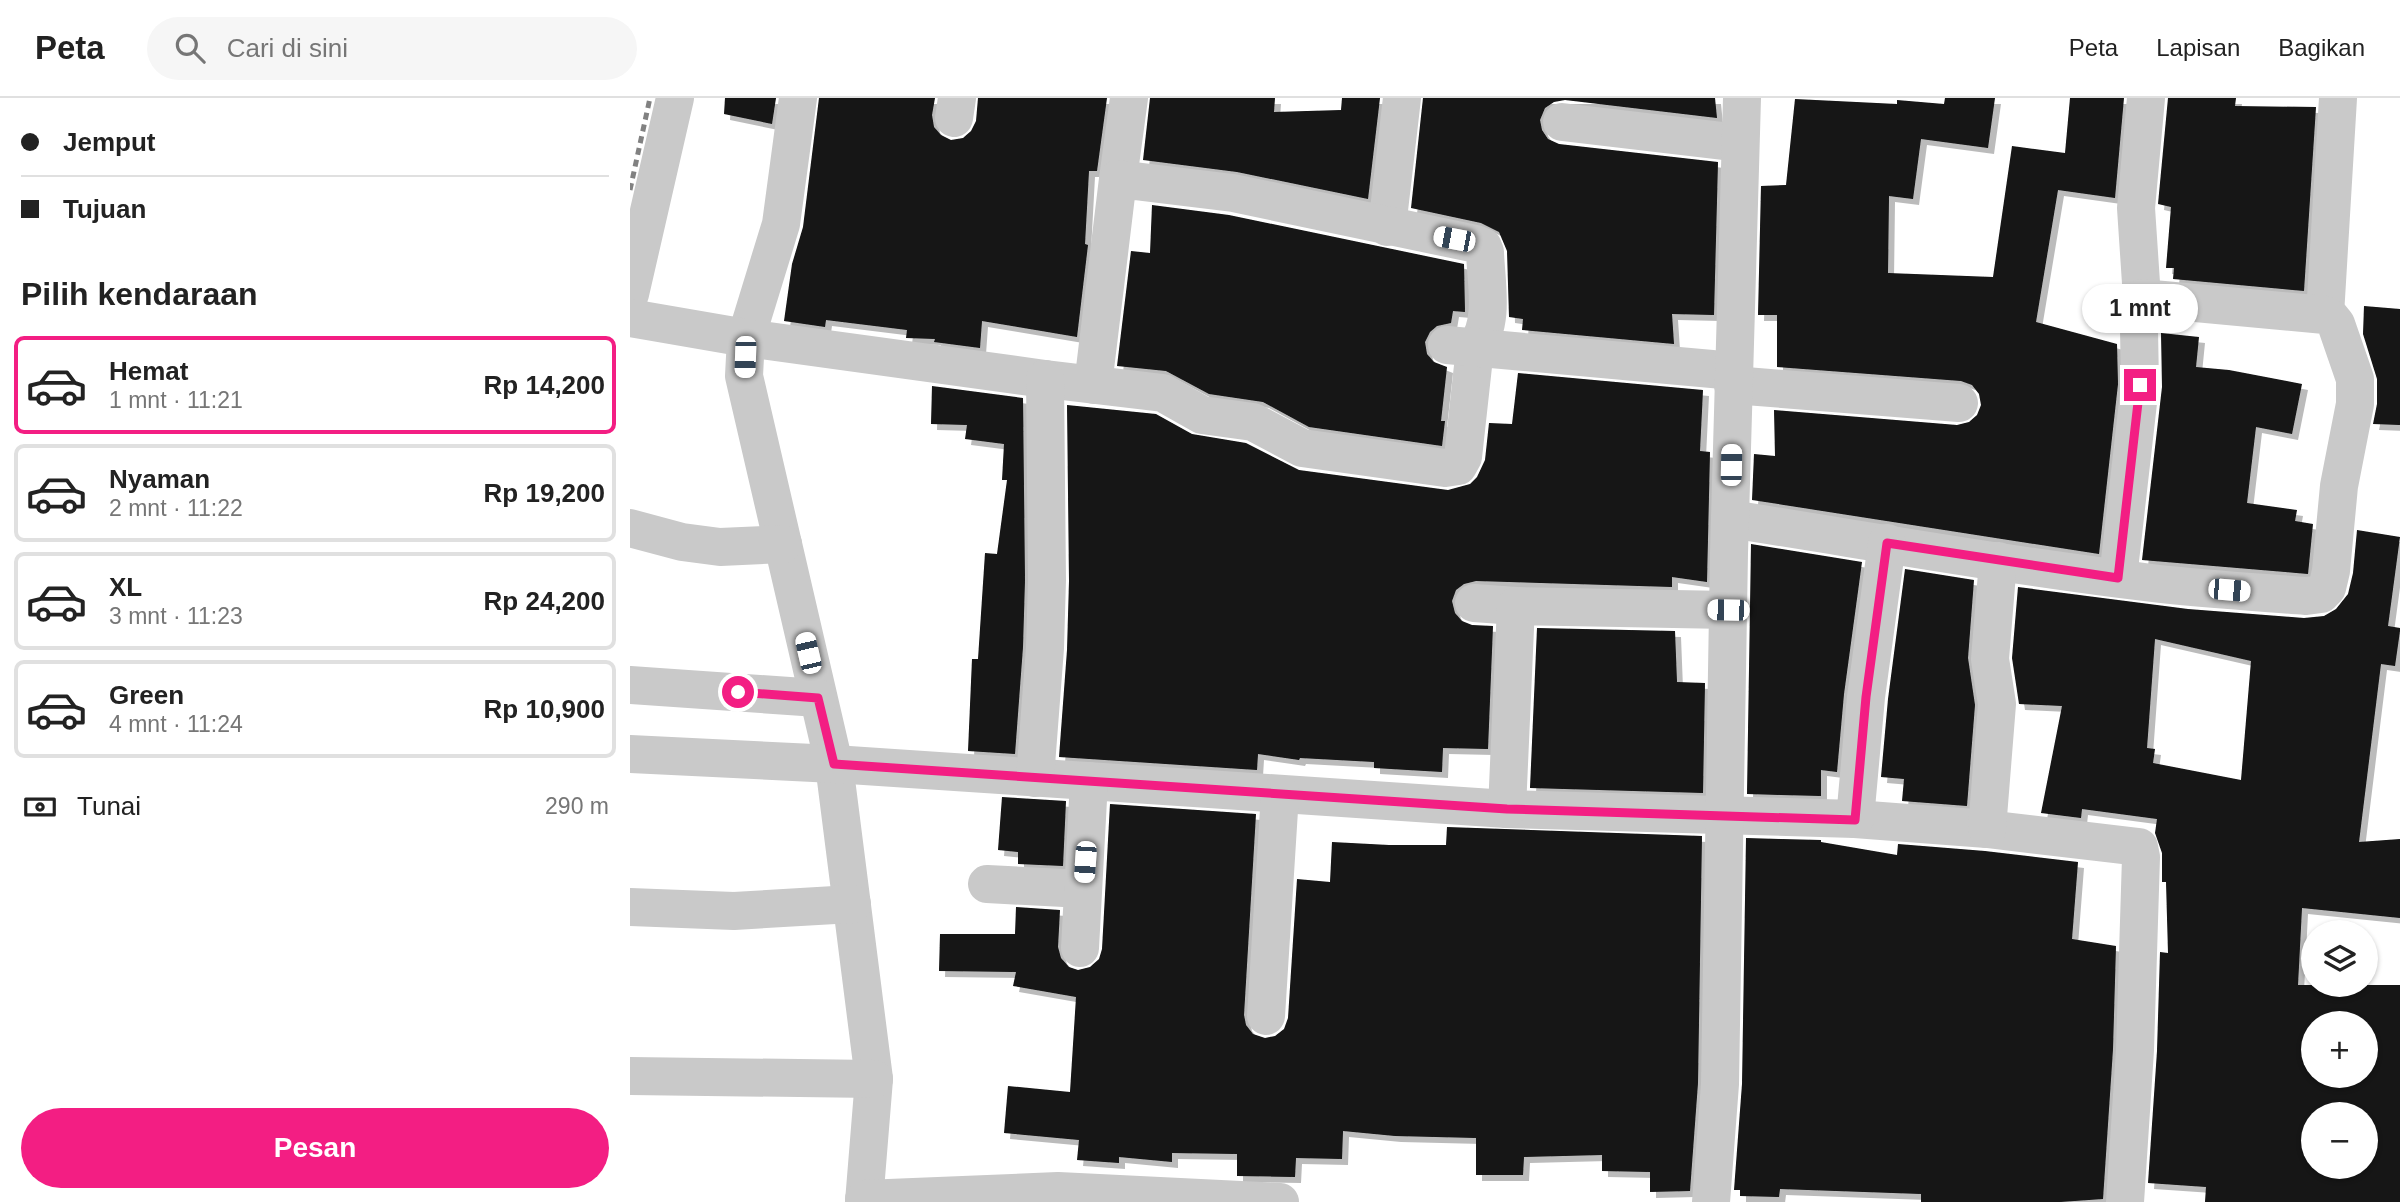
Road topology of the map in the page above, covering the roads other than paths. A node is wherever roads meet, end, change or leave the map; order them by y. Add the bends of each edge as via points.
1 (675, 98) edge
2 (798, 98) edge
3 (1129, 98) edge
4 (1402, 98) edge
5 (1742, 98) edge
6 (2146, 98) edge
7 (2338, 98) edge
8 (1562, 122) dead end
9 (1740, 143) junction
10 (1118, 179) junction
11 (1387, 226) junction
12 (630, 294) edge
13 (2142, 298) junction
14 (2325, 315) junction
15 (630, 318) edge
16 (746, 338) junction
17 (1461, 346) junction
18 (1734, 378) junction
19 (1045, 379) junction
20 (1093, 385) junction
21 (1959, 403) dead end
22 (1730, 519) junction
23 (630, 528) edge
24 (1887, 543) junction
25 (783, 544) junction
26 (1998, 561) junction
27 (2118, 578) junction
28 (1474, 603) dead end
29 (1516, 606) junction
30 (1728, 610) junction
31 (630, 685) edge
32 (818, 698) junction
33 (630, 754) edge
34 (834, 764) junction
35 (1035, 778) junction
36 (1090, 781) junction
37 (1280, 794) junction
38 (1507, 809) junction
39 (1723, 816) junction
40 (1855, 820) junction
41 (1987, 829) junction
42 (987, 884) dead end
43 (1083, 889) junction
44 (852, 904) junction
45 (630, 907) edge
46 (1080, 947) dead end
47 (1266, 1016) dead end
48 (630, 1076) edge
49 (874, 1079) junction
50 (864, 1201) edge
51 (1280, 1202) edge
52 (1711, 1202) edge
53 (2125, 1202) edge

1 - 12 street
2 - 16 street via 781,223
3 - 10 street
4 - 11 street
5 - 9 street
6 - 13 street via 2136,208
7 - 14 street
8 - 9 street
9 - 18 street
10 - 11 street via 1233,193
10 - 20 street
11 - 17 street via 1483,247 1487,324 1484,337
13 - 14 street
13 - 27 street via 2140,385
14 - 27 street via 2336,324 2356,392 2325,592 2306,596
15 - 16 street
16 - 19 street
16 - 25 street via 744,376
17 - 18 street
17 - 20 street via 1464,457 1458,466 1445,468 1302,448 1254,422 1202,415 1163,393
18 - 21 street
18 - 22 street
19 - 20 street
19 - 35 street via 1046,594
22 - 24 street
22 - 30 street
23 - 25 street via 720,547
24 - 26 street
24 - 40 street
25 - 32 street
26 - 27 street
26 - 41 street via 1990,659 1997,704
28 - 29 street
29 - 30 street
29 - 38 street
30 - 39 street
31 - 32 street
32 - 34 street
33 - 34 street
34 - 35 street
34 - 44 street
35 - 36 street
36 - 37 street
36 - 43 street
37 - 38 street
37 - 47 street
38 - 39 street
39 - 40 street
39 - 52 street via 1720,1084
40 - 41 street
41 - 53 street via 2140,849 2135,1051
42 - 43 street
43 - 46 street
44 - 45 street via 734,911
44 - 49 street
48 - 49 street
49 - 50 street
50 - 51 street via 1058,1191

